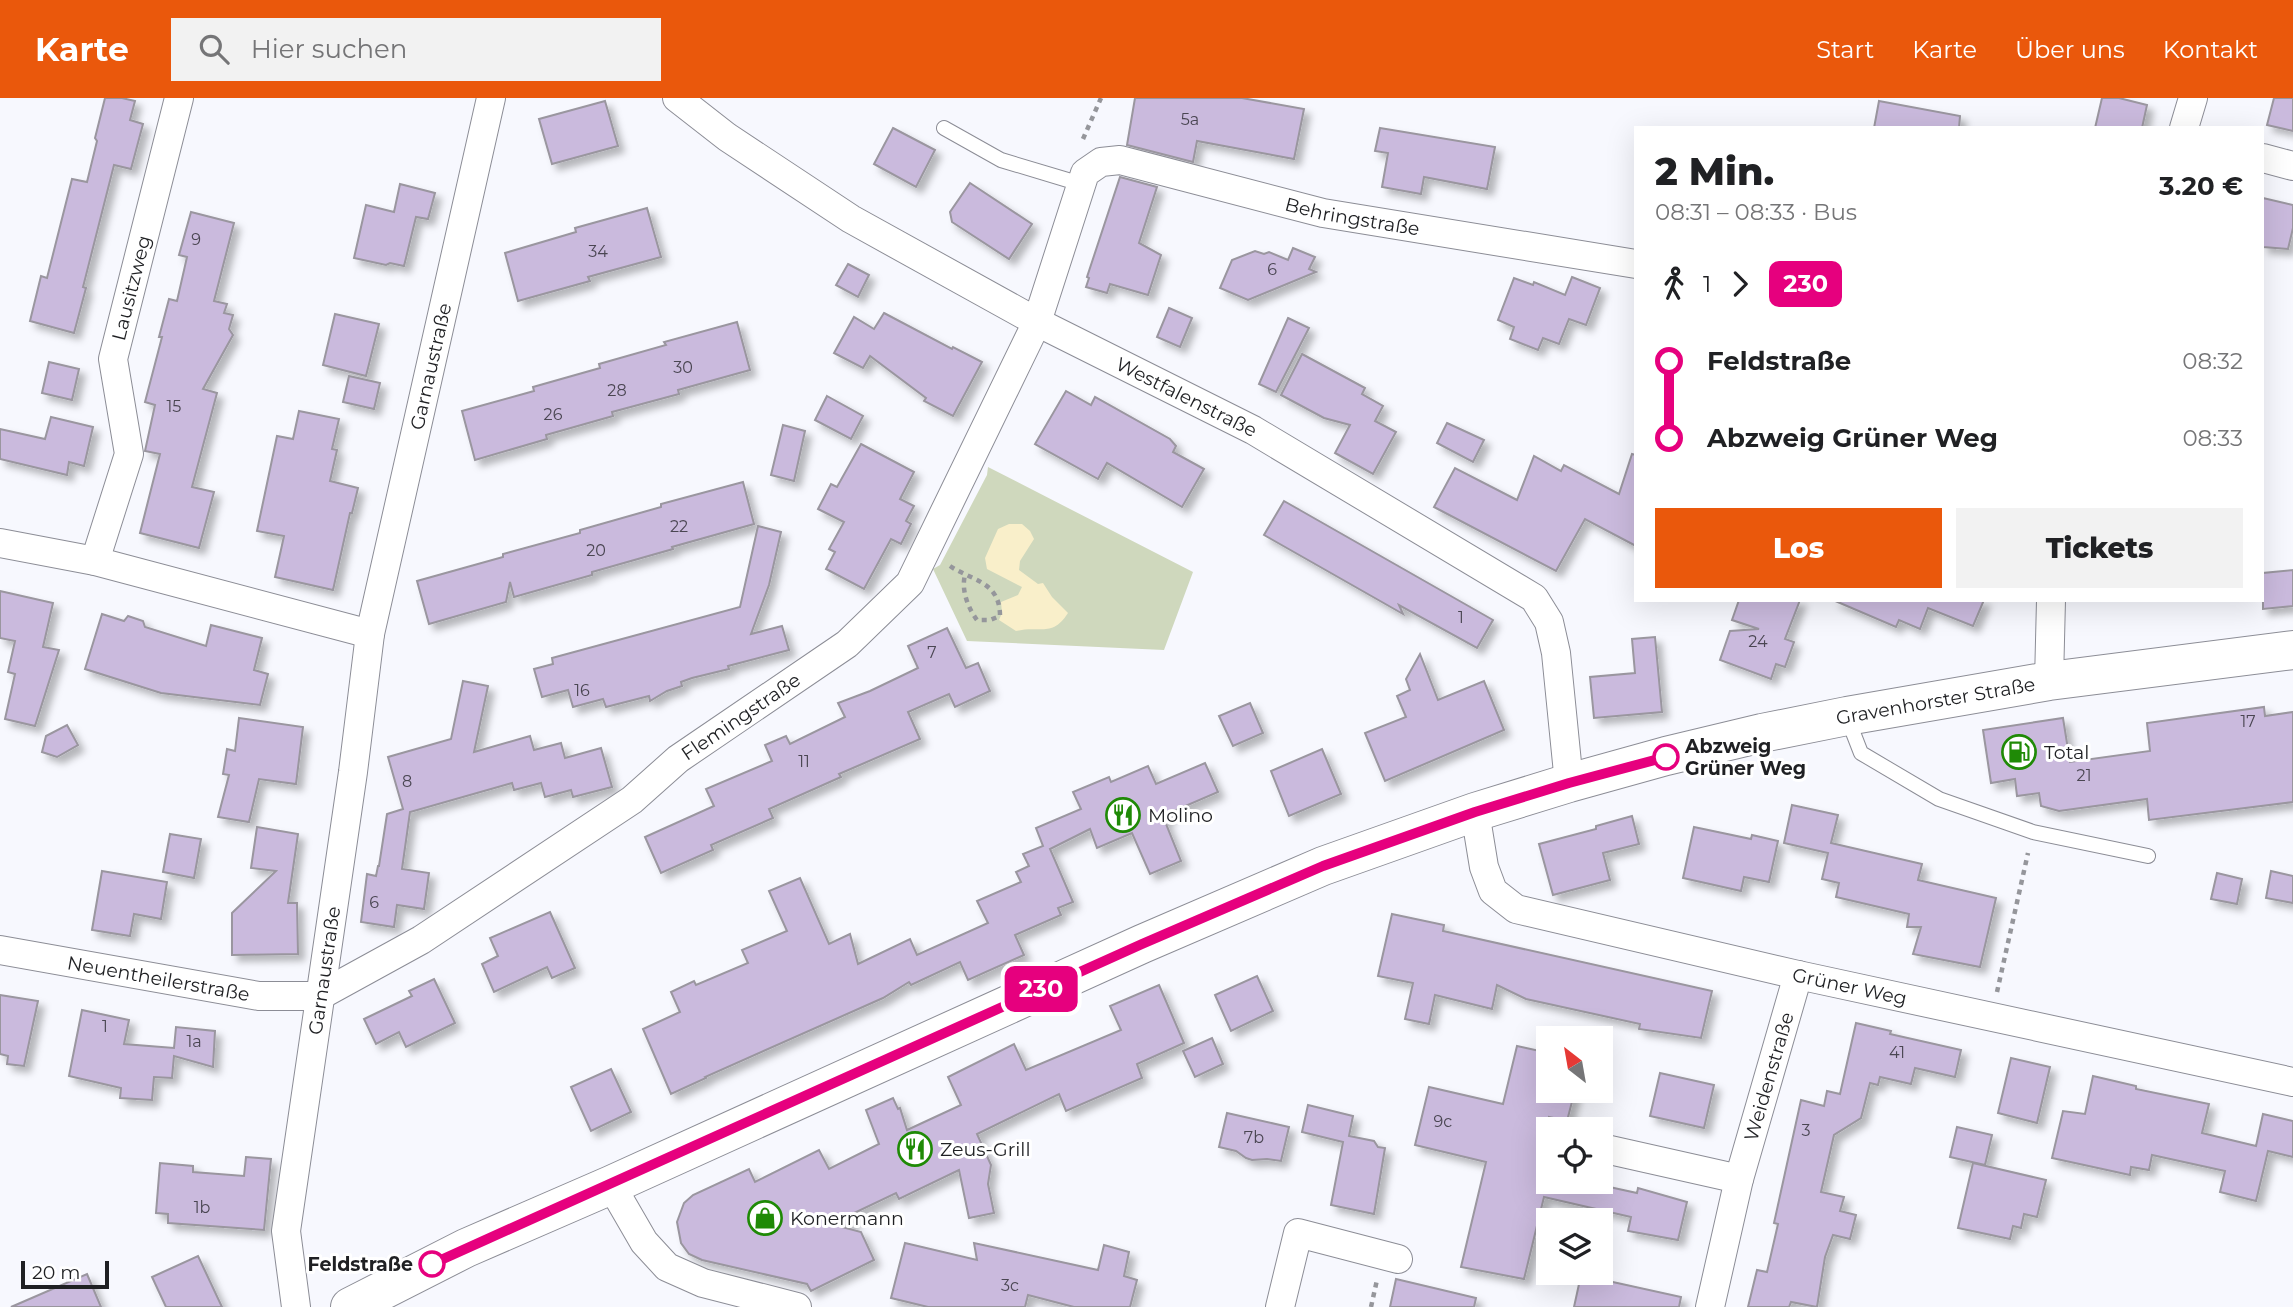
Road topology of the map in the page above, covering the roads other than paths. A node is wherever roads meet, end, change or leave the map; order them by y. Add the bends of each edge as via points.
1 (179, 98) edge
2 (491, 98) edge
3 (677, 98) edge
4 (2193, 98) edge
5 (2185, 126) edge
6 (944, 128) dead end
7 (2264, 158) edge
8 (2293, 166) edge
9 (1081, 184) junction
10 (1634, 264) edge
11 (1037, 322) junction
12 (0, 543) edge
13 (95, 561) junction
14 (2052, 602) edge
15 (370, 634) junction
16 (2293, 650) edge
17 (2049, 681) junction
18 (1847, 716) junction
19 (1569, 783) junction
20 (1475, 812) junction
21 (2148, 856) dead end
22 (0, 950) edge
23 (1798, 975) junction
24 (319, 996) junction
25 (2293, 1082) edge
26 (1613, 1151) edge
27 (1739, 1179) junction
28 (611, 1185) junction
29 (1398, 1259) dead end
30 (747, 1301) edge
31 (296, 1307) edge
32 (350, 1307) edge
33 (797, 1307) edge
34 (1280, 1307) edge
35 (1710, 1307) edge

1 - 13 street, Lausitzweg via 113,359 129,454
2 - 15 street, Garnaustraße
3 - 11 street, Westfalenstraße via 851,219
4 - 5 street
6 - 9 lane via 1001,160
7 - 8 street
9 - 10 street, Behringstraße via 1085,173 1101,162 1120,160 1323,213
9 - 11 street, Behringstraße
11 - 19 street, Westfalenstraße via 1253,430 1534,598 1549,622 1556,653
11 - 24 street, Flemingstraße via 910,583 847,644 678,759 632,800 421,940
12 - 13 street
13 - 15 street
14 - 17 street
15 - 24 street, Garnaustraße
16 - 17 main road, Gravenhorster Straße
17 - 18 main road, Gravenhorster Straße
18 - 19 main road, Gravenhorster Straße
18 - 21 lane via 1861,754 1939,799 2033,832
19 - 20 main road, Gravenhorster Straße
20 - 23 street, Grüner Weg via 1493,891 1516,909
20 - 28 main road, Gravenhorster Straße via 1323,866 1178,928
22 - 24 street, Neuentheilerstraße via 259,996
23 - 25 street, Grüner Weg
23 - 27 street, Weidenstraße
24 - 31 street, Garnaustraße via 286,1231
26 - 27 street
27 - 35 street, Weidenstraße
28 - 30 street via 645,1242 667,1267
28 - 32 main road, Gravenhorster Straße via 466,1248
29 - 34 street via 1298,1233
30 - 33 street

